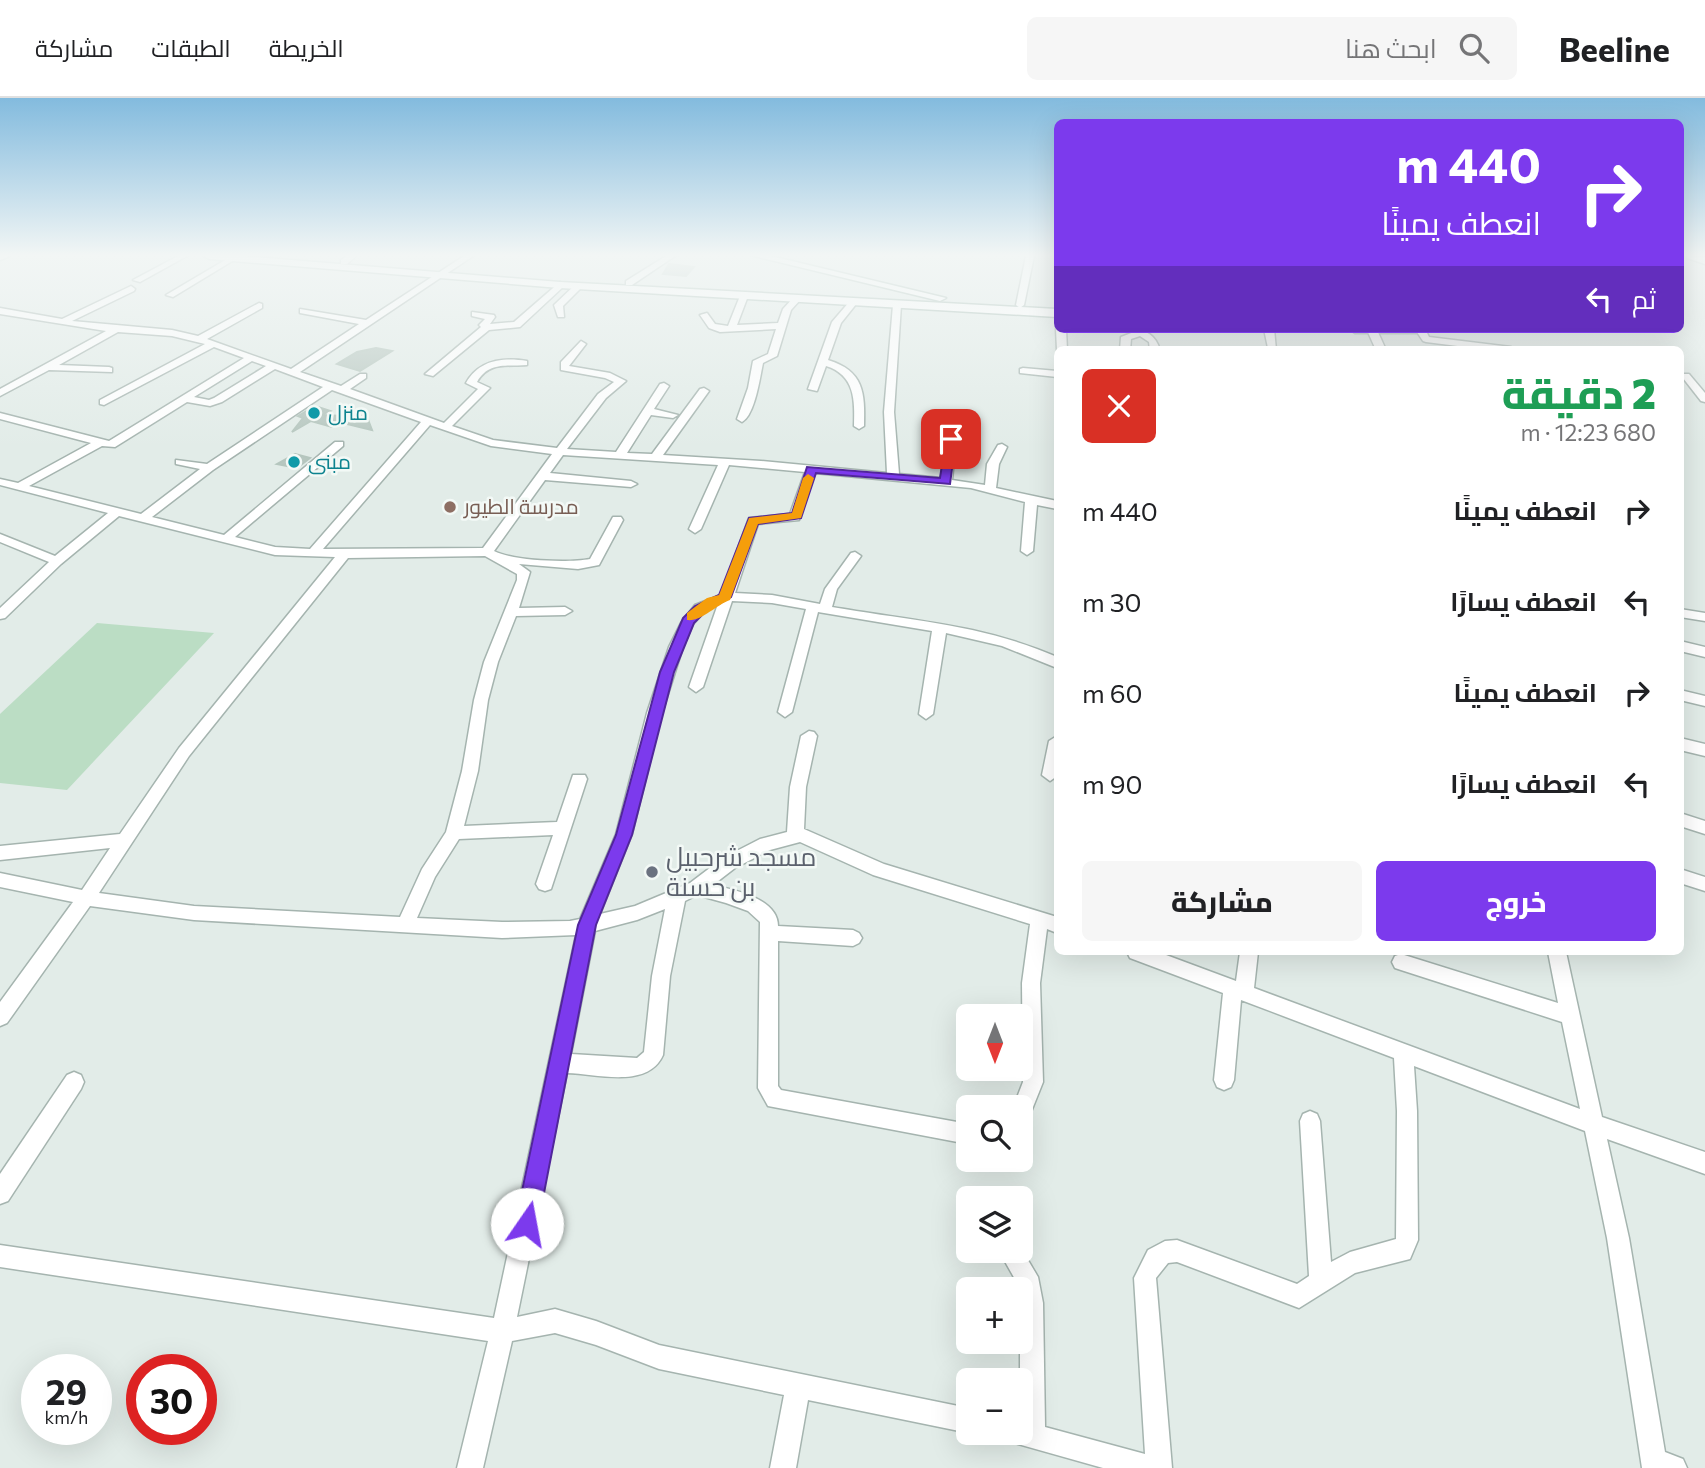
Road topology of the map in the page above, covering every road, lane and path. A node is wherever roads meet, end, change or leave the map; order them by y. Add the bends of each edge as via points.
1 (51, 320) edge
2 (67, 320) edge
3 (234, 320) edge
4 (351, 320) edge
5 (372, 320) edge
6 (488, 320) edge
7 (522, 320) edge
8 (708, 320) edge
9 (735, 320) edge
10 (783, 320) edge
11 (839, 320) edge
12 (896, 320) edge
13 (63, 322) junction
14 (367, 323) junction
15 (781, 326) junction
16 (487, 327) junction
17 (116, 329) junction
18 (731, 329) junction
19 (1134, 333) edge
20 (1141, 333) edge
21 (1427, 333) edge
22 (199, 339) junction
23 (213, 344) junction
24 (581, 344) dead end
25 (1125, 346) edge
26 (1154, 346) edge
27 (1490, 346) edge
28 (251, 358) junction
29 (824, 362) junction
30 (524, 363) dead end
31 (274, 366) junction
32 (47, 367) junction
33 (109, 370) dead end
34 (1023, 372) dead end
35 (291, 373) junction
36 (430, 374) dead end
37 (1054, 374) edge
38 (363, 376) dead end
39 (1684, 376) edge
40 (1684, 377) edge
41 (1705, 379) edge
42 (664, 386) dead end
43 (329, 387) junction
44 (813, 389) dead end
45 (341, 391) junction
46 (704, 391) dead end
47 (0, 393) edge
48 (185, 399) junction
49 (1705, 399) edge
50 (104, 401) dead end
51 (646, 411) junction
52 (673, 415) dead end
53 (0, 416) edge
54 (742, 419) dead end
55 (426, 423) junction
56 (859, 426) dead end
57 (444, 429) junction
58 (951, 439) dead end
59 (99, 443) junction
60 (339, 444) dead end
61 (1002, 447) dead end
62 (560, 452) junction
63 (619, 456) junction
64 (655, 458) junction
65 (180, 462) dead end
66 (725, 462) junction
67 (209, 468) junction
68 (811, 469) junction
69 (543, 476) junction
70 (893, 476) junction
71 (0, 482) edge
72 (946, 482) junction
73 (631, 484) dead end
74 (21, 486) junction
75 (990, 488) junction
76 (1031, 501) junction
77 (1054, 505) edge
78 (119, 509) junction
79 (144, 517) junction
80 (617, 520) dead end
81 (695, 530) dead end
82 (0, 538) edge
83 (226, 540) junction
84 (1027, 551) dead end
85 (313, 553) junction
86 (344, 554) junction
87 (494, 556) junction
88 (855, 556) dead end
89 (57, 561) junction
90 (725, 597) junction
91 (819, 607) junction
92 (565, 611) dead end
93 (511, 612) junction
94 (1684, 614) edge
95 (0, 615) edge
96 (1705, 617) edge
97 (940, 626) junction
98 (1684, 647) edge
99 (1705, 652) edge
100 (1054, 662) edge
101 (696, 687) dead end
102 (1684, 696) edge
103 (1705, 701) edge
104 (785, 712) dead end
105 (926, 713) dead end
106 (809, 736) dead end
107 (1684, 745) edge
108 (1705, 750) edge
109 (1054, 756) edge
110 (1050, 775) dead end
111 (579, 779) dead end
112 (1684, 820) edge
113 (561, 828) junction
114 (1705, 828) edge
115 (454, 833) junction
116 (795, 835) junction
117 (125, 840) junction
118 (0, 853) edge
119 (1684, 877) edge
120 (0, 880) edge
121 (545, 884) dead end
122 (1705, 884) edge
123 (696, 888) junction
124 (677, 895) junction
125 (86, 898) junction
126 (1048, 922) edge
127 (405, 925) junction
128 (587, 925) junction
129 (769, 933) junction
130 (853, 938) dead end
131 (1144, 955) edge
132 (1248, 955) edge
133 (1558, 955) edge
134 (1401, 962) dead end
135 (1239, 991) junction
136 (1572, 1016) junction
137 (0, 1017) edge
138 (1403, 1052) junction
139 (560, 1063) junction
140 (1224, 1080) dead end
141 (74, 1082) dead end
142 (1028, 1095) edge
143 (1310, 1121) dead end
144 (1596, 1125) junction
145 (956, 1132) edge
146 (1705, 1163) edge
147 (0, 1193) edge
148 (0, 1256) edge
149 (1017, 1263) edge
150 (1321, 1283) junction
151 (504, 1331) junction
152 (1029, 1368) edge
153 (798, 1384) junction
154 (956, 1418) edge
155 (1033, 1436) edge
156 (1661, 1466) edge
157 (471, 1468) edge
158 (783, 1468) edge
159 (1150, 1468) edge
160 (1159, 1468) edge

1 - 13 street
2 - 13 street
3 - 22 street
4 - 14 street
5 - 14 street
6 - 16 street
7 - 16 street via 514,327
8 - 18 street via 712,326
9 - 18 street
10 - 15 street
11 - 29 street
12 - 70 street via 889,412
13 - 17 street
14 - 35 street
15 - 18 street
15 - 54 street via 772,356 758,361
16 - 36 street
17 - 22 street
17 - 32 street
19 - 25 street via 1126,337
20 - 26 street
21 - 27 street
22 - 23 street
23 - 28 street
23 - 50 street
24 - 62 street via 564,368 621,380 602,396
28 - 31 street
28 - 48 street
29 - 44 street
29 - 56 street via 843,368 853,378 860,396
30 - 57 street via 484,366 471,383 485,388
31 - 35 street
31 - 48 street via 210,403
32 - 33 street
32 - 47 street
34 - 37 street
35 - 43 street
38 - 45 street
39 - 41 street
40 - 49 street
42 - 51 street
43 - 45 street
43 - 67 street
45 - 55 street
46 - 64 street
48 - 59 street via 113,444
51 - 52 street
51 - 63 street
53 - 59 street
55 - 57 street
55 - 85 street
57 - 62 street via 491,443
58 - 72 street
59 - 74 street
60 - 83 street
61 - 75 street via 993,464
62 - 63 street
62 - 69 street
63 - 64 street
64 - 66 street
65 - 67 street
66 - 68 street
66 - 81 street
67 - 79 street
68 - 70 street
68 - 90 street via 795,517 753,521
69 - 73 street
69 - 87 street
70 - 72 street
71 - 74 street
72 - 75 street
74 - 78 street
75 - 76 street
76 - 77 street
76 - 84 street
78 - 79 street
78 - 89 street
79 - 83 street
80 - 87 street via 595,562 578,565
82 - 89 street
83 - 85 street
85 - 86 street
86 - 87 street
86 - 117 street via 184,752
87 - 93 street via 524,572
88 - 91 street
89 - 95 street
90 - 91 street
90 - 101 street
90 - 128 street via 700,609 688,621 667,672 624,835
91 - 97 street
91 - 104 street
92 - 93 street
93 - 115 street via 483,692
94 - 96 street
97 - 100 street via 1017,645
97 - 105 street
98 - 99 street
102 - 103 street
106 - 116 street via 798,787
107 - 108 street
109 - 110 street
111 - 113 street
112 - 114 street
113 - 115 street
113 - 121 street
115 - 127 street
116 - 123 street via 729,863
116 - 126 street via 824,842 880,870
117 - 118 street
117 - 125 street
119 - 122 street
120 - 125 street
123 - 124 street
123 - 129 street via 761,909 769,919
124 - 128 street via 637,913
124 - 139 street via 661,976 653,1055 637,1067
125 - 127 street via 194,913
125 - 137 street
126 - 142 street via 1031,983 1033,1082
127 - 128 street via 502,930
128 - 139 street
129 - 130 street
129 - 145 street via 768,1088 775,1099
131 - 135 street
132 - 135 street
133 - 136 street
134 - 136 street
135 - 138 street
135 - 140 street
136 - 144 street
138 - 144 street
138 - 150 street via 1406,1247 1350,1263
139 - 151 street
141 - 147 street
143 - 150 street
144 - 146 street
144 - 156 street
148 - 151 street
149 - 152 street via 1027,1277 1031,1303
150 - 160 street via 1306,1294 1293,1296 1177,1251 1153,1261 1145,1278
151 - 153 street via 555,1321 659,1357
151 - 157 street
153 - 154 street
153 - 158 street
155 - 159 street

